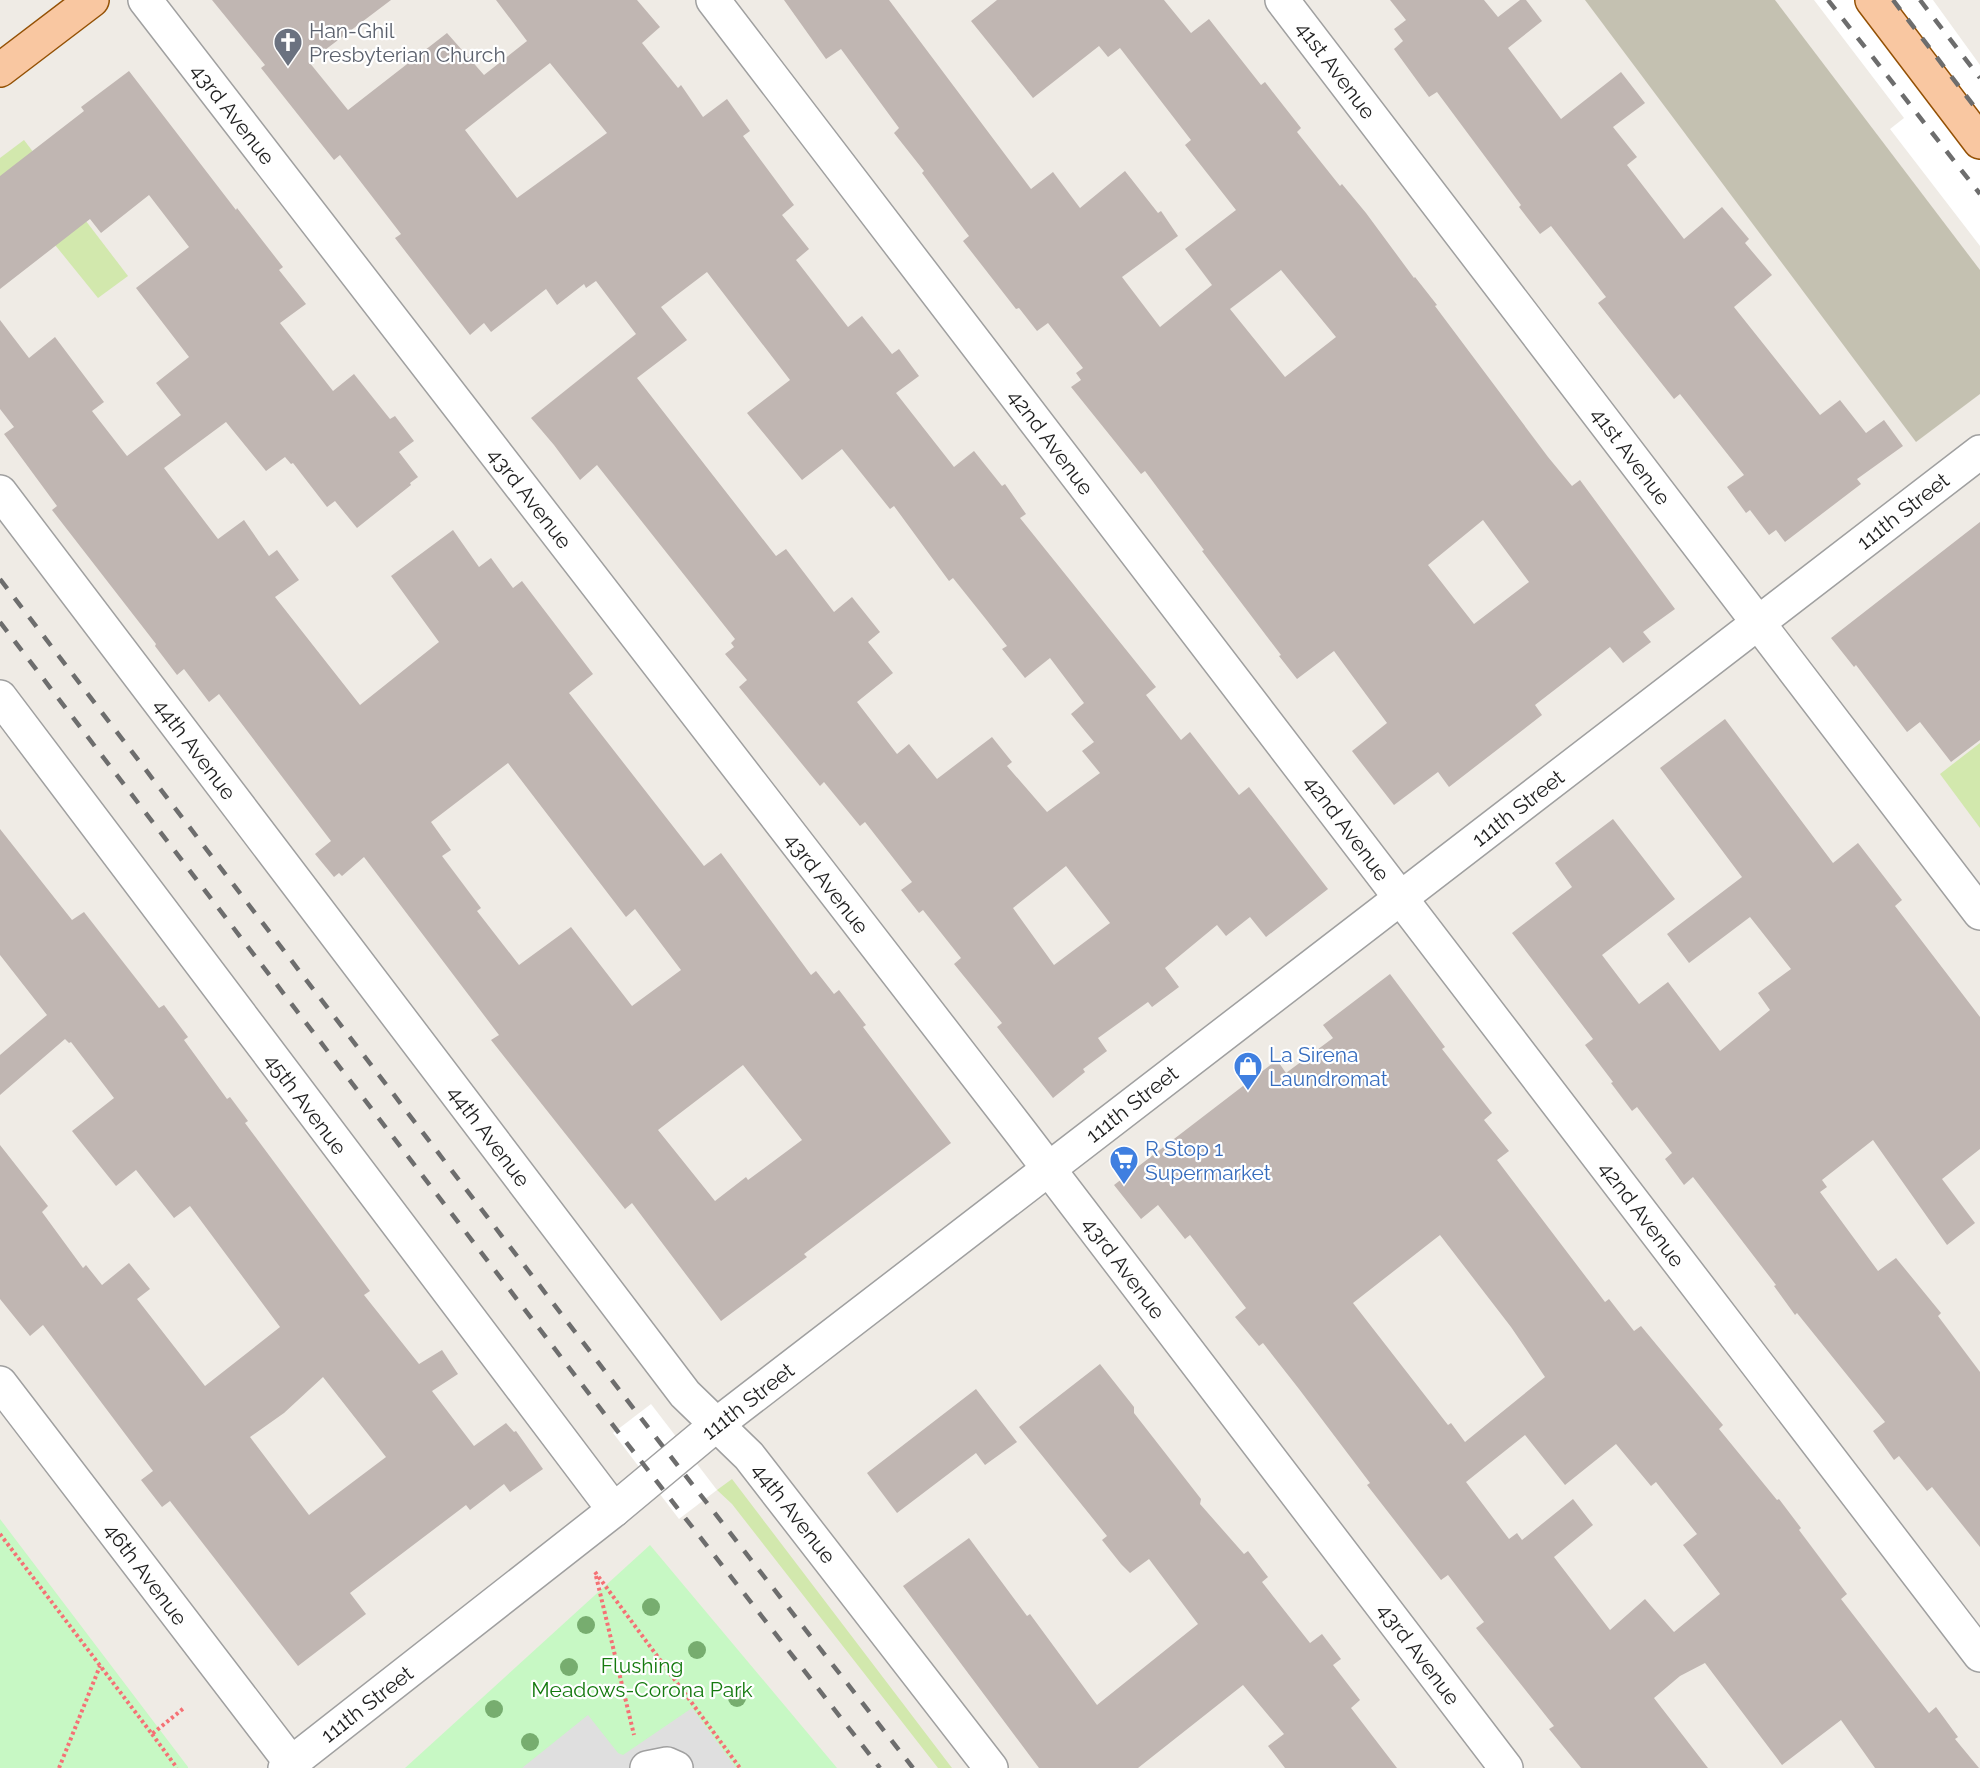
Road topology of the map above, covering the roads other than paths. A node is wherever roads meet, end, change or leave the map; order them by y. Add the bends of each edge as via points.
1 (92, 0) edge
2 (145, 0) edge
3 (713, 0) edge
4 (1282, 0) edge
5 (1872, 0) edge
6 (0, 70) edge
7 (1980, 142) edge
8 (1980, 452) edge
9 (0, 492) edge
10 (1758, 623) junction
11 (0, 698) edge
12 (1401, 898) junction
13 (1980, 913) edge
14 (1048, 1169) junction
15 (0, 1383) edge
16 (716, 1425) junction
17 (614, 1510) junction
18 (1980, 1655) edge
19 (641, 1756) edge
20 (290, 1767) edge
21 (676, 1768) edge
22 (991, 1768) edge
23 (1506, 1768) edge

1 - 6 main road
2 - 14 street, 43rd Avenue
3 - 12 street, 42nd Avenue
4 - 10 street, 41st Avenue
5 - 7 main road
8 - 10 street, 111th Street
9 - 16 street, 44th Avenue via 685,1394
10 - 12 street, 111th Street
10 - 13 street, 41st Avenue
11 - 17 street, 45th Avenue
12 - 14 street, 111th Street
12 - 18 street, 42nd Avenue
14 - 16 street, 111th Street
14 - 23 street, 43rd Avenue
15 - 20 street, 46th Avenue
16 - 17 street, 111th Street
16 - 22 street, 44th Avenue via 749,1456
17 - 20 street, 111th Street
19 - 21 street

